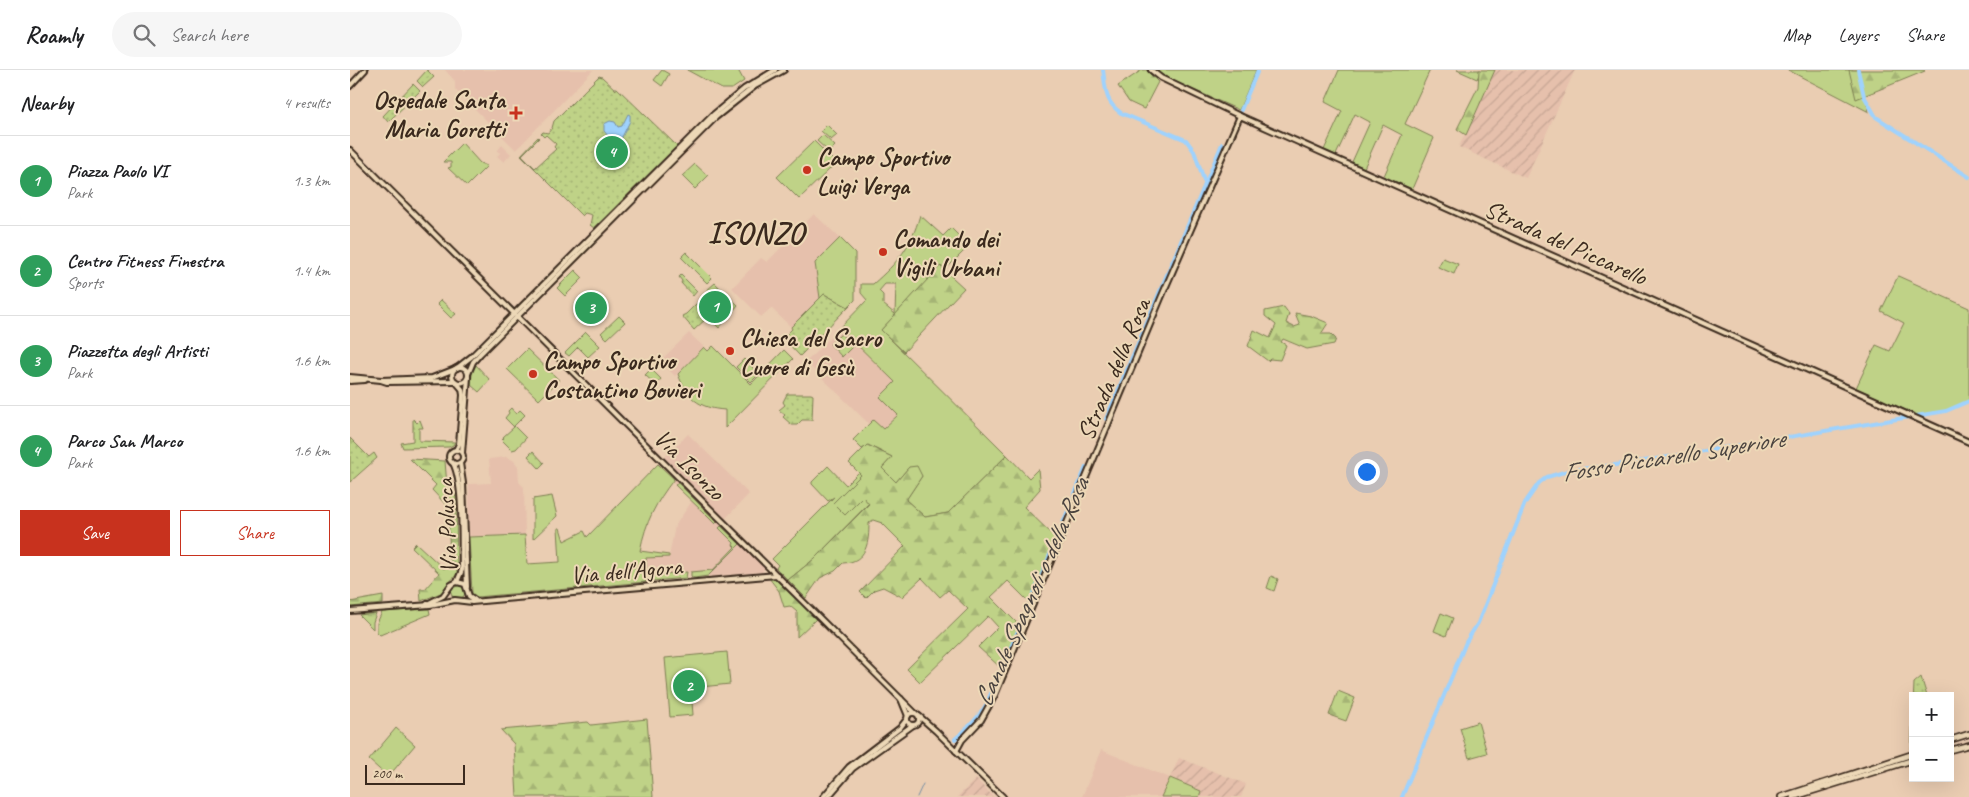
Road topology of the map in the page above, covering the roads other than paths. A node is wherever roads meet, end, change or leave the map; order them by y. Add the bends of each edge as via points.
1 (365, 70) edge
2 (775, 70) edge
3 (784, 70) edge
4 (1151, 70) edge
5 (350, 86) edge
6 (731, 102) junction
7 (1240, 116) junction
8 (350, 150) edge
9 (516, 315) junction
10 (456, 369) junction
11 (468, 376) junction
12 (350, 377) edge
13 (367, 379) junction
14 (381, 380) junction
15 (350, 381) edge
16 (455, 382) junction
17 (1969, 442) edge
18 (456, 450) junction
19 (462, 453) junction
20 (453, 463) junction
21 (460, 463) junction
22 (777, 575) junction
23 (457, 582) junction
24 (467, 587) junction
25 (449, 591) junction
26 (468, 593) junction
27 (443, 596) junction
28 (455, 600) junction
29 (463, 600) junction
30 (477, 600) junction
31 (445, 603) junction
32 (424, 605) junction
33 (350, 611) edge
34 (898, 696) junction
35 (917, 715) junction
36 (908, 717) junction
37 (914, 724) junction
38 (936, 731) junction
39 (1969, 734) edge
40 (1954, 739) edge
41 (962, 740) junction
42 (950, 744) junction
43 (1969, 745) edge
44 (1954, 749) edge
45 (956, 751) junction
46 (1909, 755) edge
47 (1909, 761) edge
48 (823, 797) edge
49 (828, 797) edge
50 (1003, 797) edge
51 (1781, 797) edge
52 (1793, 797) edge

1 - 5 street
2 - 6 street
3 - 6 street
4 - 7 street, Strada del Piccarello
6 - 9 street via 703,125
7 - 17 street, Strada del Piccarello
7 - 41 street, Strada della Rosa via 994,698 981,720
8 - 9 street, Via Isonzo
9 - 10 street
9 - 11 street, Via Polusca via 478,357
9 - 22 street, Via Isonzo
10 - 11 street via 464,368
10 - 14 street via 436,377
10 - 16 street via 453,374
11 - 16 street via 463,383
11 - 19 street, Via Polusca
12 - 13 street
13 - 14 street
13 - 15 street
14 - 16 street
16 - 18 street, Via Polusca via 463,395
18 - 19 street, Via Polusca
18 - 20 street, Via Polusca via 449,456
19 - 21 street, Via Polusca
20 - 21 street, Via Polusca
20 - 23 street, Via Polusca via 459,477 460,500 462,570
21 - 24 street, Via Polusca
22 - 30 street, Via dell'Agora
22 - 34 street, Via Isonzo
23 - 24 street via 463,582
23 - 25 street, Via dell'Agora
24 - 26 street
25 - 27 street, Via dell'Agora
25 - 28 street
26 - 29 street
26 - 30 street
27 - 31 street
27 - 32 street, Via dell'Agora
28 - 29 street, Via dell'Agora
28 - 31 street, Via dell'Agora
29 - 30 street, Via dell'Agora
31 - 32 street, Via dell'Agora
32 - 33 street, Via dell'Agora
34 - 35 street, Via Isonzo
34 - 36 street, Via Isonzo
35 - 36 street via 910,713
35 - 37 street via 919,721
35 - 38 street, Via Isonzo
36 - 37 street, Via Isonzo via 910,724
36 - 48 street via 900,728 849,766
37 - 38 street, Via Isonzo via 923,724
37 - 49 street via 855,766
38 - 42 street, Via Isonzo
39 - 40 main road
41 - 42 street, Strada della Rosa
41 - 45 street, Strada della Rosa
42 - 45 street, Via Isonzo
43 - 44 main road
45 - 50 street, Via Isonzo
46 - 51 main road
47 - 52 main road

